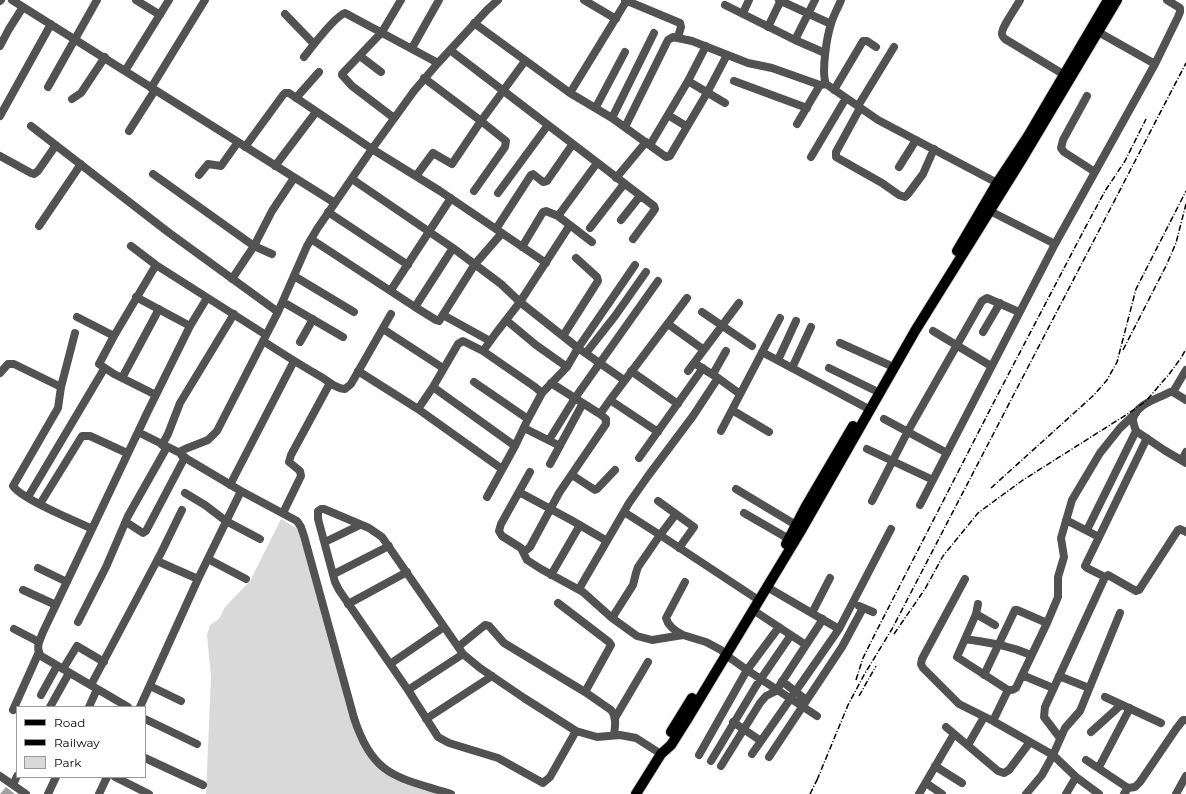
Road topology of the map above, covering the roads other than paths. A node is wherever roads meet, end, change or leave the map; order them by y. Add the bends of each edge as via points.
1 (12, 0) edge
2 (97, 0) edge
3 (136, 0) edge
4 (169, 0) edge
5 (205, 0) edge
6 (401, 0) edge
7 (439, 0) edge
8 (498, 0) edge
9 (584, 0) edge
10 (626, 0) edge
11 (749, 0) edge
12 (780, 0) edge
13 (815, 0) edge
14 (841, 0) edge
15 (1020, 0) edge
16 (1108, 0) edge
17 (1117, 0) edge
18 (1172, 1) edge
19 (725, 5) dead end
20 (23, 7) junction
21 (743, 13) junction
22 (284, 14) dead end
23 (809, 14) junction
24 (160, 15) junction
25 (616, 19) junction
26 (474, 23) junction
27 (51, 24) junction
28 (831, 24) junction
29 (768, 27) junction
30 (1095, 30) junction
31 (382, 32) junction
32 (654, 33) dead end
33 (678, 37) junction
34 (74, 38) junction
35 (795, 40) junction
36 (314, 44) junction
37 (0, 46) edge
38 (706, 46) junction
39 (876, 47) dead end
40 (894, 47) dead end
41 (412, 48) junction
42 (450, 50) junction
43 (625, 52) dead end
44 (825, 53) junction
45 (727, 55) junction
46 (360, 56) junction
47 (304, 57) dead end
48 (105, 58) junction
49 (526, 62) junction
50 (438, 63) junction
51 (1155, 64) junction
52 (125, 71) junction
53 (319, 72) dead end
54 (381, 72) dead end
55 (1067, 76) junction
56 (424, 78) junction
57 (688, 81) junction
58 (734, 81) dead end
59 (823, 84) junction
60 (48, 87) dead end
61 (153, 89) junction
62 (834, 90) junction
63 (504, 91) junction
64 (570, 93) junction
65 (707, 93) junction
66 (1087, 96) dead end
67 (296, 98) junction
68 (846, 98) junction
69 (72, 99) dead end
70 (725, 103) dead end
71 (859, 107) junction
72 (596, 108) junction
73 (807, 108) junction
74 (316, 112) junction
75 (668, 115) junction
76 (0, 116) edge
77 (394, 118) junction
78 (612, 118) junction
79 (481, 120) junction
80 (797, 124) dead end
81 (548, 125) junction
82 (31, 126) dead end
83 (686, 126) junction
84 (625, 127) junction
85 (129, 131) dead end
86 (916, 140) junction
87 (648, 143) junction
88 (56, 145) junction
89 (242, 145) junction
90 (572, 145) junction
91 (372, 149) junction
92 (934, 150) junction
93 (0, 156) edge
94 (811, 158) dead end
95 (597, 163) junction
96 (81, 164) junction
97 (275, 166) junction
98 (898, 167) dead end
99 (1095, 172) junction
100 (153, 174) dead end
101 (200, 175) dead end
102 (416, 176) junction
103 (294, 178) junction
104 (616, 178) junction
105 (352, 179) junction
106 (624, 184) junction
107 (1001, 185) junction
108 (474, 191) dead end
109 (498, 193) dead end
110 (640, 196) junction
111 (452, 198) junction
112 (335, 203) junction
113 (990, 211) junction
114 (328, 212) junction
115 (558, 216) junction
116 (621, 220) dead end
117 (570, 225) junction
118 (40, 226) dead end
119 (590, 228) dead end
120 (499, 231) junction
121 (429, 233) junction
122 (311, 239) junction
123 (633, 239) dead end
124 (592, 242) dead end
125 (1055, 244) junction
126 (132, 246) dead end
127 (254, 246) junction
128 (522, 247) junction
129 (453, 248) junction
130 (272, 254) dead end
131 (576, 258) dead end
132 (546, 263) junction
133 (475, 264) junction
134 (156, 265) junction
135 (408, 265) junction
136 (635, 265) dead end
137 (646, 272) dead end
138 (294, 276) junction
139 (232, 279) junction
140 (658, 281) dead end
141 (391, 290) junction
142 (136, 297) junction
143 (208, 298) junction
144 (687, 298) dead end
145 (282, 302) junction
146 (520, 302) junction
147 (1000, 303) junction
148 (739, 304) dead end
149 (415, 307) junction
150 (159, 309) junction
151 (278, 312) junction
152 (354, 312) dead end
153 (702, 312) dead end
154 (1019, 312) junction
155 (234, 314) junction
156 (392, 314) dead end
157 (443, 315) junction
158 (77, 317) dead end
159 (780, 318) dead end
160 (313, 319) junction
161 (506, 320) junction
162 (796, 321) dead end
163 (668, 324) junction
164 (190, 326) junction
165 (722, 326) junction
166 (811, 327) dead end
167 (383, 329) junction
168 (933, 331) dead end
169 (984, 332) dead end
170 (74, 333) dead end
171 (114, 336) junction
172 (563, 336) junction
173 (344, 337) dead end
174 (265, 338) junction
175 (490, 341) junction
176 (300, 342) dead end
177 (840, 343) dead end
178 (752, 346) dead end
179 (956, 346) junction
180 (578, 348) junction
181 (704, 350) junction
182 (483, 351) junction
183 (726, 351) dead end
184 (762, 352) junction
185 (586, 354) junction
186 (778, 360) junction
187 (294, 361) junction
188 (599, 363) junction
189 (694, 363) junction
190 (889, 365) junction
191 (992, 366) junction
192 (567, 367) junction
193 (443, 368) junction
194 (703, 368) junction
195 (792, 368) junction
196 (829, 368) dead end
197 (104, 369) junction
198 (1186, 370) edge
199 (358, 371) junction
200 (631, 371) junction
201 (688, 371) dead end
202 (0, 373) edge
203 (715, 376) junction
204 (122, 378) junction
205 (624, 380) junction
206 (474, 382) dead end
207 (330, 383) junction
208 (551, 383) junction
209 (61, 387) junction
210 (433, 387) junction
211 (874, 390) junction
212 (1173, 392) junction
213 (542, 394) junction
214 (740, 394) junction
215 (156, 395) junction
216 (575, 398) junction
217 (610, 400) junction
218 (1186, 400) edge
219 (583, 403) junction
220 (678, 404) junction
221 (865, 407) junction
222 (418, 409) junction
223 (732, 410) junction
224 (1136, 413) junction
225 (600, 414) junction
226 (528, 419) junction
227 (884, 419) dead end
228 (524, 428) junction
229 (721, 431) dead end
230 (908, 431) junction
231 (1136, 431) junction
232 (138, 432) junction
233 (658, 432) junction
234 (769, 432) dead end
235 (1147, 438) junction
236 (549, 440) junction
237 (165, 446) junction
238 (516, 446) junction
239 (560, 446) junction
240 (867, 449) dead end
241 (1186, 452) edge
242 (127, 453) junction
243 (947, 453) junction
244 (182, 455) junction
245 (639, 458) dead end
246 (892, 461) junction
247 (1184, 462) edge
248 (550, 464) dead end
249 (502, 469) junction
250 (615, 470) dead end
251 (530, 472) dead end
252 (572, 475) junction
253 (933, 480) junction
254 (230, 485) junction
255 (736, 489) dead end
256 (241, 491) junction
257 (519, 492) junction
258 (185, 493) dead end
259 (28, 497) junction
260 (487, 497) dead end
261 (658, 501) dead end
262 (872, 501) dead end
263 (40, 504) junction
264 (920, 505) dead end
265 (550, 509) junction
266 (182, 510) dead end
267 (624, 512) junction
268 (283, 513) junction
269 (744, 513) dead end
270 (676, 514) junction
271 (1066, 520) junction
272 (226, 521) junction
273 (126, 522) junction
274 (360, 525) junction
275 (580, 525) junction
276 (796, 525) junction
277 (92, 529) junction
278 (891, 529) dead end
279 (1087, 530) junction
280 (1186, 532) edge
281 (660, 534) junction
282 (1099, 537) junction
283 (260, 539) dead end
284 (789, 539) junction
285 (607, 541) junction
286 (325, 542) junction
287 (389, 546) junction
288 (679, 548) junction
289 (524, 552) junction
290 (208, 559) junction
291 (157, 561) junction
292 (38, 568) dead end
293 (407, 572) junction
294 (334, 574) junction
295 (551, 575) junction
296 (1105, 577) junction
297 (830, 578) dead end
298 (198, 579) junction
299 (246, 579) dead end
300 (965, 579) dead end
301 (67, 582) junction
302 (685, 582) dead end
303 (766, 587) junction
304 (23, 590) dead end
305 (579, 590) junction
306 (754, 597) junction
307 (558, 603) dead end
308 (853, 603) junction
309 (348, 604) junction
310 (978, 604) dead end
311 (56, 605) junction
312 (863, 608) junction
313 (753, 610) junction
314 (873, 612) dead end
315 (812, 613) junction
316 (1120, 613) dead end
317 (976, 614) junction
318 (612, 618) junction
319 (823, 620) junction
320 (78, 622) dead end
321 (1047, 623) junction
322 (995, 625) dead end
323 (444, 627) junction
324 (779, 627) junction
325 (14, 629) dead end
326 (839, 629) junction
327 (683, 635) junction
328 (791, 635) junction
329 (965, 639) junction
330 (39, 642) junction
331 (999, 644) junction
332 (806, 645) junction
333 (458, 647) junction
334 (39, 652) junction
335 (724, 653) junction
336 (463, 654) junction
337 (1031, 655) junction
338 (104, 662) junction
339 (648, 662) dead end
340 (390, 664) junction
341 (63, 669) junction
342 (747, 670) junction
343 (984, 675) junction
344 (1022, 675) junction
345 (492, 676) junction
346 (1059, 676) junction
347 (760, 679) junction
348 (782, 681) junction
349 (150, 686) junction
350 (94, 687) junction
351 (1053, 688) junction
352 (1090, 688) junction
353 (408, 690) junction
354 (777, 690) junction
355 (1008, 690) junction
356 (796, 691) junction
357 (585, 692) junction
358 (41, 695) dead end
359 (1105, 696) dead end
360 (791, 699) junction
361 (181, 701) dead end
362 (804, 703) junction
363 (1121, 705) junction
364 (50, 706) edge
365 (89, 706) edge
366 (126, 706) edge
367 (138, 706) edge
368 (1130, 708) junction
369 (13, 710) dead end
370 (817, 716) dead end
371 (984, 717) junction
372 (615, 718) junction
373 (146, 719) edge
374 (426, 720) junction
375 (1186, 720) edge
376 (993, 721) junction
377 (733, 722) junction
378 (1161, 723) dead end
379 (946, 727) dead end
380 (743, 729) junction
381 (576, 731) junction
382 (1091, 732) dead end
383 (954, 734) junction
384 (614, 735) junction
385 (1060, 738) junction
386 (761, 741) junction
387 (1030, 742) junction
388 (197, 744) dead end
389 (968, 745) junction
390 (661, 754) junction
391 (752, 754) dead end
392 (699, 755) dead end
393 (1053, 755) junction
394 (769, 757) dead end
395 (146, 758) edge
396 (1086, 760) dead end
397 (711, 761) dead end
398 (721, 766) dead end
399 (935, 766) junction
400 (1099, 768) junction
401 (0, 776) edge
402 (1186, 776) edge
403 (1076, 777) junction
404 (16, 778) edge
405 (56, 778) edge
406 (107, 778) edge
407 (117, 778) edge
408 (926, 783) junction
409 (962, 783) dead end
410 (13, 785) junction
411 (203, 785) dead end
412 (1126, 791) edge
413 (26, 794) edge
414 (48, 794) edge
415 (99, 794) edge
416 (149, 794) edge
417 (451, 794) edge
418 (636, 794) edge
419 (919, 794) edge
420 (942, 794) edge
421 (1026, 794) edge
422 (1066, 794) edge
423 (1100, 794) edge
424 (1176, 794) edge

1 - 20 street
2 - 34 street
3 - 24 street
4 - 24 street
5 - 61 street
6 - 31 street
7 - 41 street
8 - 26 street
9 - 25 street
10 - 25 street
10 - 33 street via 680,23
11 - 21 street
12 - 23 street
12 - 29 street
13 - 23 street
14 - 28 street
15 - 55 street via 1004,27 1002,36
16 - 30 main road
17 - 30 main road
18 - 51 street via 1180,8 1180,12
19 - 21 street
20 - 27 street
20 - 37 street
21 - 29 street
22 - 36 street
23 - 28 street
23 - 35 street
24 - 52 street
25 - 64 street
26 - 42 street
26 - 49 street
27 - 34 street
27 - 76 street
28 - 44 street
29 - 35 street
30 - 51 street
30 - 55 main road
31 - 36 street via 345,13 339,16
31 - 41 street
31 - 46 street
32 - 78 street
33 - 38 street
33 - 84 street via 669,38
34 - 48 street
34 - 60 street
35 - 44 street
36 - 47 street
38 - 45 street
38 - 57 street
39 - 62 street via 863,41
40 - 71 street
41 - 50 street
42 - 50 street
42 - 63 street
43 - 72 street
44 - 59 street
45 - 59 street
45 - 65 street
46 - 54 street
46 - 77 street via 342,76
48 - 52 street
48 - 69 street via 81,93
49 - 63 street
49 - 64 street
50 - 56 street
51 - 99 street
52 - 61 street
53 - 67 street
55 - 107 main road via 1028,136
56 - 77 street
56 - 79 street
57 - 65 street
57 - 75 street
58 - 73 street
59 - 62 street
59 - 73 street
61 - 85 street
61 - 89 street
62 - 68 street
63 - 79 street
63 - 81 street
64 - 72 street
65 - 70 street
65 - 83 street
66 - 99 street via 1063,140 1062,148 1064,152
67 - 74 street
67 - 89 street via 285,93
68 - 71 street
68 - 94 street
71 - 86 street
71 - 92 street via 836,156 899,195 905,197 913,188
72 - 78 street
73 - 80 street
74 - 91 street
74 - 97 street
75 - 83 street
75 - 87 street
77 - 91 street
78 - 84 street
79 - 102 street via 452,164 434,153
79 - 108 street via 507,143
81 - 90 street
81 - 109 street
82 - 88 street
83 - 87 street via 668,157
84 - 87 street
86 - 92 street
86 - 98 street
87 - 104 street
88 - 93 street via 34,174
88 - 96 street
89 - 97 street
89 - 101 street via 221,166 208,164
90 - 95 street
90 - 120 street via 547,181 543,182 531,175
91 - 102 street
91 - 105 street
92 - 107 street
95 - 104 street
95 - 115 street
96 - 118 street
96 - 139 street
97 - 103 street
99 - 125 street
100 - 127 street
102 - 111 street
103 - 112 street
103 - 127 street via 272,211
104 - 106 street
105 - 112 street
105 - 121 street
106 - 110 street
106 - 119 street
107 - 113 main road
107 - 190 main road
110 - 116 street
110 - 123 street via 655,209
111 - 120 street
111 - 121 street
112 - 114 street
113 - 125 street
113 - 303 main road via 915,331
114 - 122 street
114 - 135 street
115 - 117 street
115 - 128 street via 543,212
117 - 124 street
117 - 132 street
120 - 128 street
120 - 133 street
121 - 129 street
121 - 135 street
122 - 138 street
122 - 141 street
125 - 154 street
126 - 134 street
127 - 130 street
127 - 139 street
128 - 132 street
129 - 133 street
129 - 149 street
131 - 172 street via 597,277 598,281
132 - 146 street
133 - 146 street
133 - 157 street
134 - 142 street
134 - 143 street
135 - 141 street
136 - 180 street
137 - 185 street
138 - 145 street
138 - 152 street
139 - 151 street
140 - 188 street
141 - 149 street
142 - 150 street
142 - 171 street
143 - 155 street
143 - 164 street
144 - 163 street
145 - 151 street
145 - 160 street
146 - 161 street
146 - 172 street
147 - 154 street
147 - 169 street
147 - 179 street via 987,298 982,301
148 - 165 street
149 - 157 street via 437,321
150 - 164 street
150 - 204 street
151 - 174 street
153 - 165 street
154 - 191 street
155 - 174 street
155 - 237 street via 180,403
156 - 167 street
157 - 175 street
158 - 171 street
159 - 184 street
160 - 173 street
160 - 176 street
161 - 175 street
161 - 192 street
162 - 186 street
163 - 181 street
163 - 200 street
164 - 215 street
165 - 178 street
165 - 181 street
166 - 195 street
167 - 193 street
167 - 199 street
168 - 179 street
170 - 209 street
171 - 197 street via 99,364
172 - 180 street
174 - 187 street
174 - 244 street via 217,431 208,440 184,449
175 - 182 street
177 - 190 street
179 - 191 street
179 - 230 street
180 - 185 street
180 - 192 street
181 - 189 street
182 - 193 street via 461,342
182 - 213 street
183 - 203 street
184 - 186 street
184 - 214 street
185 - 188 street
186 - 195 street
187 - 207 street
187 - 254 street
188 - 205 street
188 - 216 street
189 - 194 street
189 - 201 street
190 - 211 main road
191 - 243 street
192 - 208 street
193 - 210 street
194 - 203 street
194 - 220 street
195 - 221 street
196 - 211 street
197 - 204 street
197 - 259 street
198 - 212 street
199 - 207 street via 345,389
199 - 222 street
200 - 205 street
200 - 220 street
202 - 209 street via 8,364 14,364
203 - 214 street
203 - 267 street via 693,416
204 - 215 street
205 - 217 street
206 - 226 street
207 - 268 street via 291,455 289,462 300,471 301,476
208 - 213 street
208 - 216 street
209 - 259 street via 56,414 13,485
210 - 222 street
210 - 238 street
211 - 221 main road
212 - 218 street
212 - 224 street via 1147,403
213 - 226 street
214 - 223 street
215 - 232 street
216 - 219 street
216 - 236 street
217 - 225 street
217 - 233 street
219 - 225 street
219 - 239 street
220 - 233 street
221 - 276 main road
222 - 249 street
223 - 229 street
223 - 234 street
224 - 231 street via 1133,420
224 - 271 street via 1100,453 1072,500
225 - 252 street via 607,422
226 - 228 street
227 - 230 street
228 - 236 street
228 - 238 street
230 - 243 street
230 - 246 street
231 - 235 street
231 - 279 street
232 - 237 street
232 - 242 street
233 - 245 street
235 - 247 street
235 - 282 street
236 - 239 street
237 - 244 street
237 - 273 street
238 - 249 street
239 - 248 street
240 - 246 street
241 - 247 street
242 - 263 street via 90,436 82,436
242 - 277 street
243 - 253 street
244 - 254 street
244 - 273 street via 146,531 143,533
246 - 253 street
246 - 262 street
249 - 260 street
250 - 252 street via 594,490
251 - 257 street
252 - 265 street
253 - 264 street
254 - 256 street
255 - 276 street
256 - 268 street
256 - 272 street
257 - 265 street
257 - 289 street via 499,531
258 - 272 street
259 - 263 street
261 - 270 street
263 - 277 street
265 - 275 street
265 - 289 street via 530,547
266 - 291 street
267 - 281 street
267 - 285 street
268 - 417 street via 301,527 364,746 383,768 393,774 418,785
269 - 284 street
270 - 281 street
270 - 288 street via 694,527
271 - 279 street
271 - 321 street via 1062,538 1064,557 1058,580 1058,597
272 - 283 street
272 - 290 street
273 - 320 street
274 - 286 street
274 - 286 street via 321,509 317,515
274 - 287 street via 378,533
275 - 285 street
275 - 295 street
276 - 284 main road
277 - 301 street
278 - 308 street
279 - 282 street
280 - 296 street via 1178,530 1139,590 1136,591 1108,575
281 - 288 street
281 - 318 street via 638,567 633,585
282 - 296 street via 1086,566
284 - 306 main road
285 - 305 street
286 - 294 street
287 - 293 street
287 - 294 street
288 - 306 street
289 - 295 street via 527,560
290 - 298 street
290 - 299 street
291 - 298 street
291 - 338 street
292 - 301 street
293 - 309 street
293 - 323 street
294 - 309 street via 335,582
295 - 305 street
296 - 346 street
297 - 315 street
298 - 349 street
300 - 371 street via 920,664 959,704
301 - 311 street
302 - 327 street via 666,618 674,630
303 - 313 main road
303 - 315 street
304 - 311 street
305 - 318 street
306 - 335 main road
307 - 357 street via 611,645
308 - 312 street
308 - 326 street
309 - 340 street
310 - 317 street
311 - 330 street
312 - 314 street
312 - 362 street via 842,647
313 - 324 street
313 - 335 main road
315 - 319 street
316 - 352 street
317 - 322 street
317 - 329 street
318 - 327 street via 637,636 647,639
319 - 326 street
319 - 332 street
321 - 331 street via 1016,610
321 - 337 street
323 - 333 street
323 - 340 street
324 - 328 street
324 - 342 street
325 - 330 street
326 - 356 street
327 - 335 street via 706,642
328 - 332 street
328 - 347 street
329 - 331 street
329 - 343 street via 957,657
330 - 334 street
331 - 337 street
331 - 343 street
332 - 348 street
333 - 336 street
333 - 357 street via 487,625 504,643
334 - 341 street via 41,656
334 - 369 street
335 - 342 street
335 - 390 main road via 664,742
336 - 345 street
336 - 353 street
337 - 344 street
338 - 341 street via 77,646
338 - 350 street
339 - 372 street
340 - 353 street
341 - 350 street
341 - 358 street
341 - 364 street
342 - 347 street
342 - 392 street
343 - 355 street
344 - 351 street
344 - 355 street via 1016,688
345 - 374 street
345 - 381 street
346 - 351 street
346 - 352 street
347 - 354 street
347 - 377 street
348 - 354 street
348 - 356 street
349 - 361 street
349 - 367 street
350 - 365 street
350 - 366 street
351 - 385 street via 1044,715
352 - 385 street via 1080,711
353 - 374 street
354 - 360 street
354 - 380 street via 764,698
355 - 376 street
356 - 360 street
356 - 362 street
357 - 372 street via 611,710
359 - 363 street
360 - 362 street
360 - 386 street
362 - 370 street
362 - 394 street
363 - 368 street
363 - 382 street
368 - 378 street
368 - 400 street
371 - 376 street
371 - 389 street
372 - 384 street
373 - 388 street
374 - 381 street via 443,741 498,758 543,783 550,778
375 - 412 street via 1176,729 1140,782
376 - 387 street
377 - 380 street
377 - 397 street
379 - 383 street
380 - 386 street
380 - 398 street
381 - 384 street via 597,737
383 - 389 street
383 - 399 street
384 - 390 street via 636,738
385 - 393 street
386 - 391 street
387 - 389 street via 1004,773 998,771
387 - 393 street
390 - 418 main road
393 - 403 street
393 - 421 street via 1042,775
395 - 411 street
396 - 400 street
399 - 408 street
399 - 409 street
400 - 412 street
401 - 410 street
402 - 424 street
403 - 422 street
403 - 423 street
404 - 410 street
405 - 414 street
406 - 415 street
407 - 416 street
408 - 419 street
408 - 420 street
410 - 413 street

